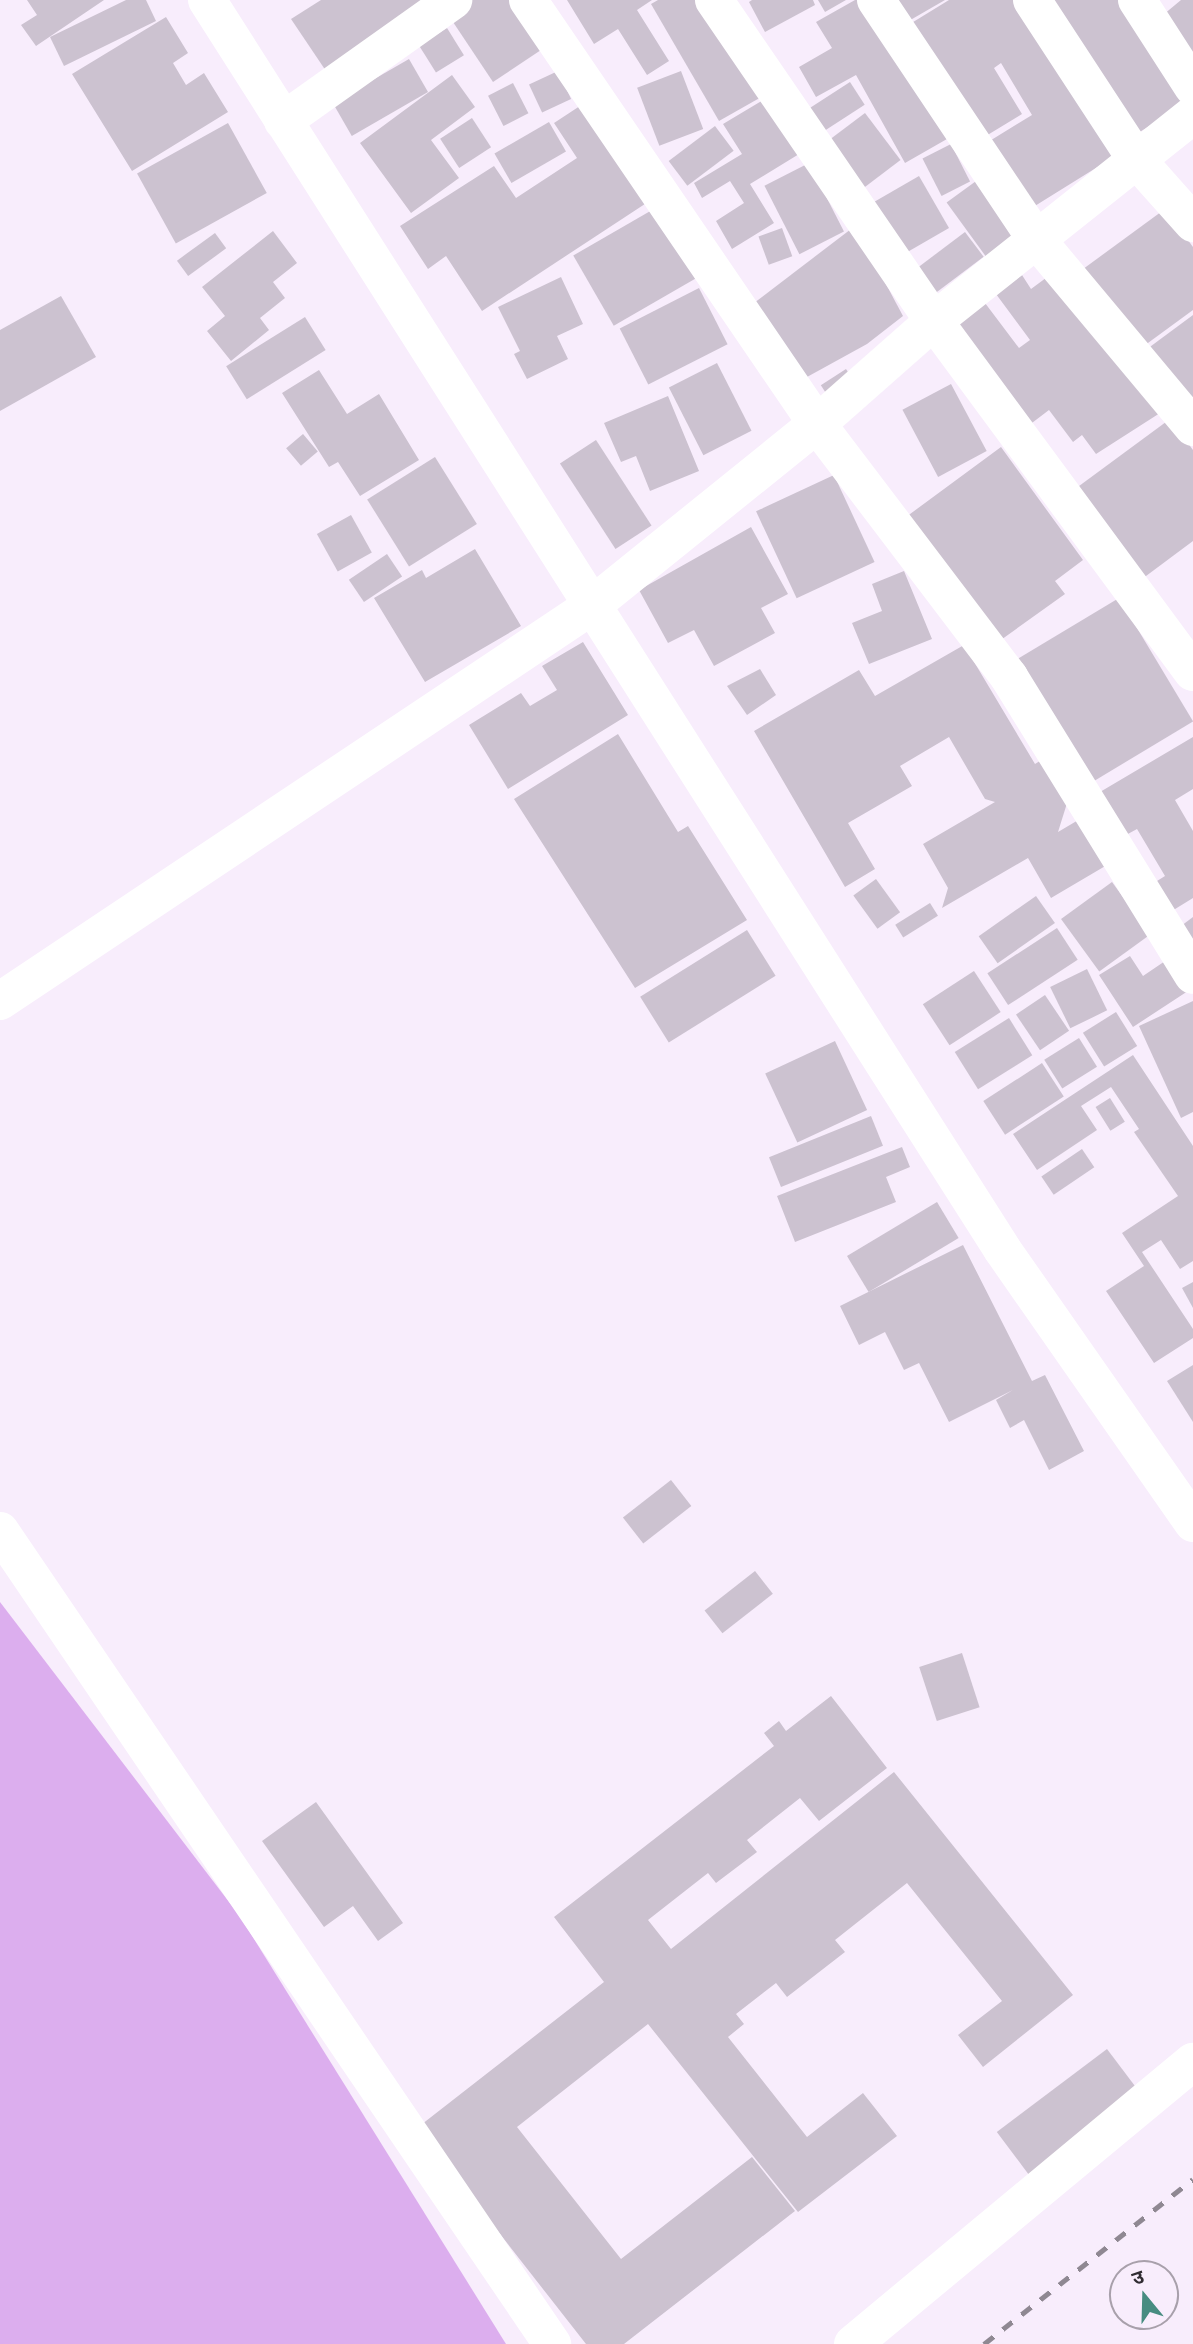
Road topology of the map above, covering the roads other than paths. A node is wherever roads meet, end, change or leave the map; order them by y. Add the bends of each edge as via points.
1 (207, 0) edge
2 (453, 0) edge
3 (528, 0) edge
4 (714, 0) edge
5 (876, 0) edge
6 (1032, 0) edge
7 (1137, 0) edge
8 (1193, 87) edge
9 (1193, 115) edge
10 (283, 121) junction
11 (1136, 159) junction
12 (1193, 222) edge
13 (1036, 239) junction
14 (934, 321) junction
15 (817, 424) junction
16 (1193, 427) edge
17 (590, 607) junction
18 (1193, 672) edge
19 (1193, 975) edge
20 (0, 1001) edge
21 (1193, 1523) edge
22 (0, 1531) edge
23 (1193, 2062) edge
24 (552, 2344) edge
25 (853, 2344) edge

1 - 10 street
2 - 10 street
3 - 15 street
4 - 14 street
5 - 13 street
6 - 11 street
7 - 8 street
9 - 11 street
10 - 17 street
11 - 12 street
11 - 13 street
13 - 14 street
13 - 16 street
14 - 15 street
14 - 18 street
15 - 17 street
15 - 19 street via 1009,677
17 - 20 street
17 - 21 street via 1002,1248
22 - 24 street
23 - 25 street

